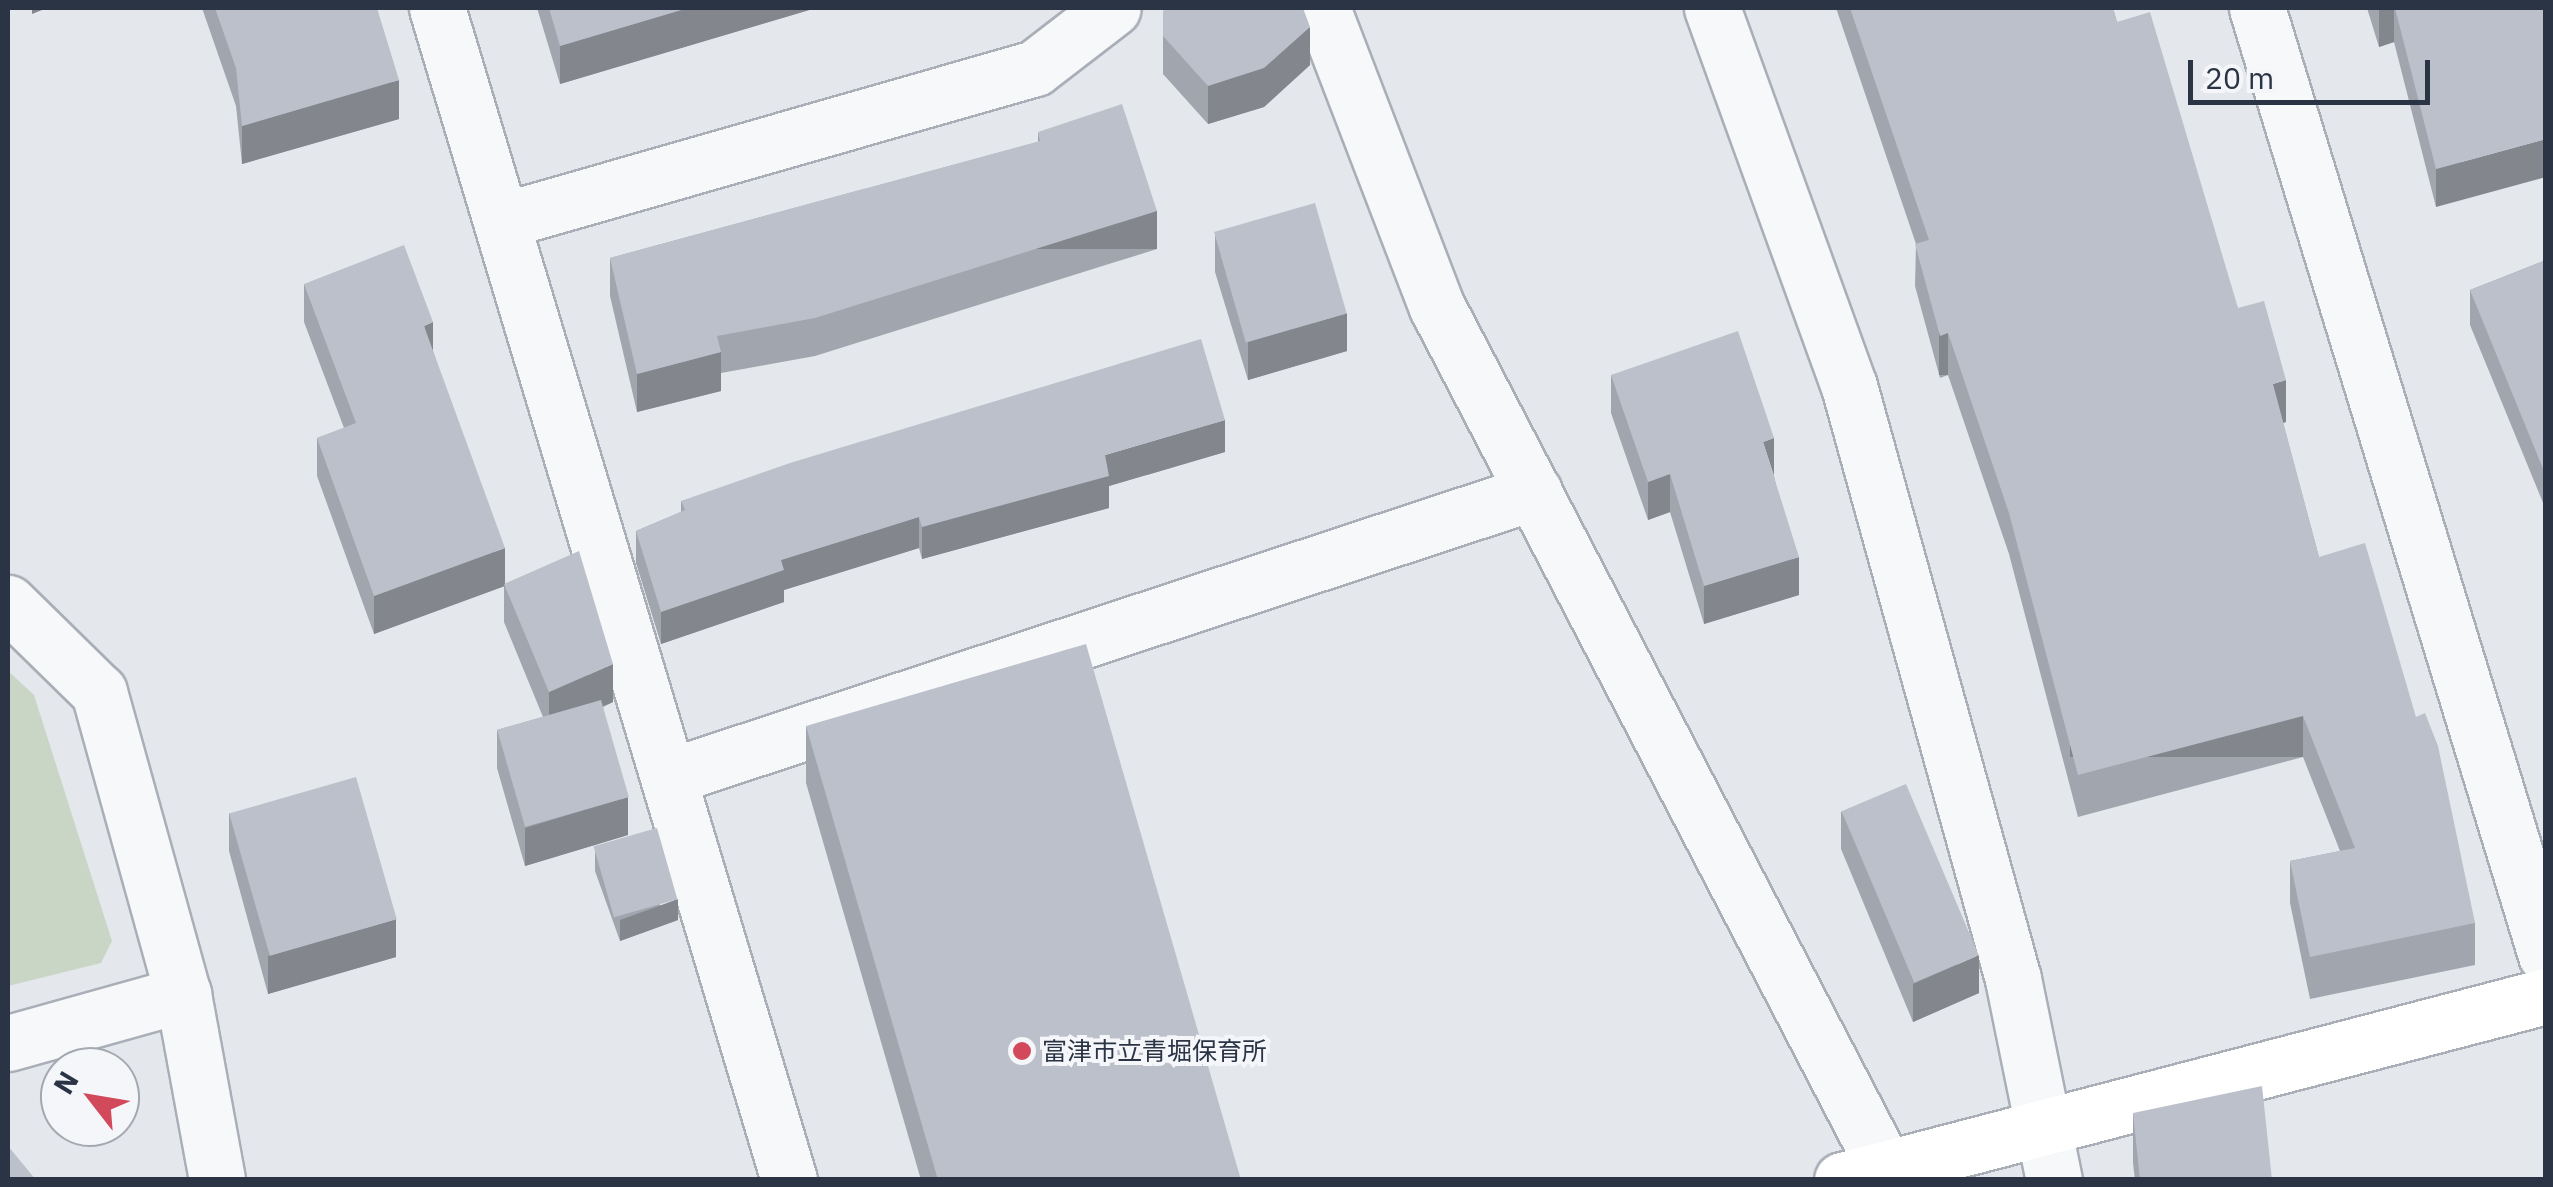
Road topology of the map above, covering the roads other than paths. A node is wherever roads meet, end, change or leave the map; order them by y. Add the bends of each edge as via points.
1 (437, 8) edge
2 (1113, 8) edge
3 (1322, 8) edge
4 (1712, 8) edge
5 (2257, 8) edge
6 (501, 221) junction
7 (1534, 492) junction
8 (8, 602) edge
9 (668, 777) junction
10 (2546, 955) edge
11 (183, 994) junction
12 (2546, 996) edge
13 (8, 1042) edge
14 (2050, 1153) edge
15 (1863, 1173) edge
16 (217, 1180) edge
17 (789, 1180) edge

1 - 6 street
2 - 6 street via 1034,68
3 - 7 street via 1438,307
4 - 14 street via 1849,386 2013,978
5 - 10 street
6 - 9 street
7 - 9 street
7 - 15 street
8 - 11 street via 98,692
9 - 17 street
11 - 13 street
11 - 16 street
12 - 14 street
14 - 15 street

